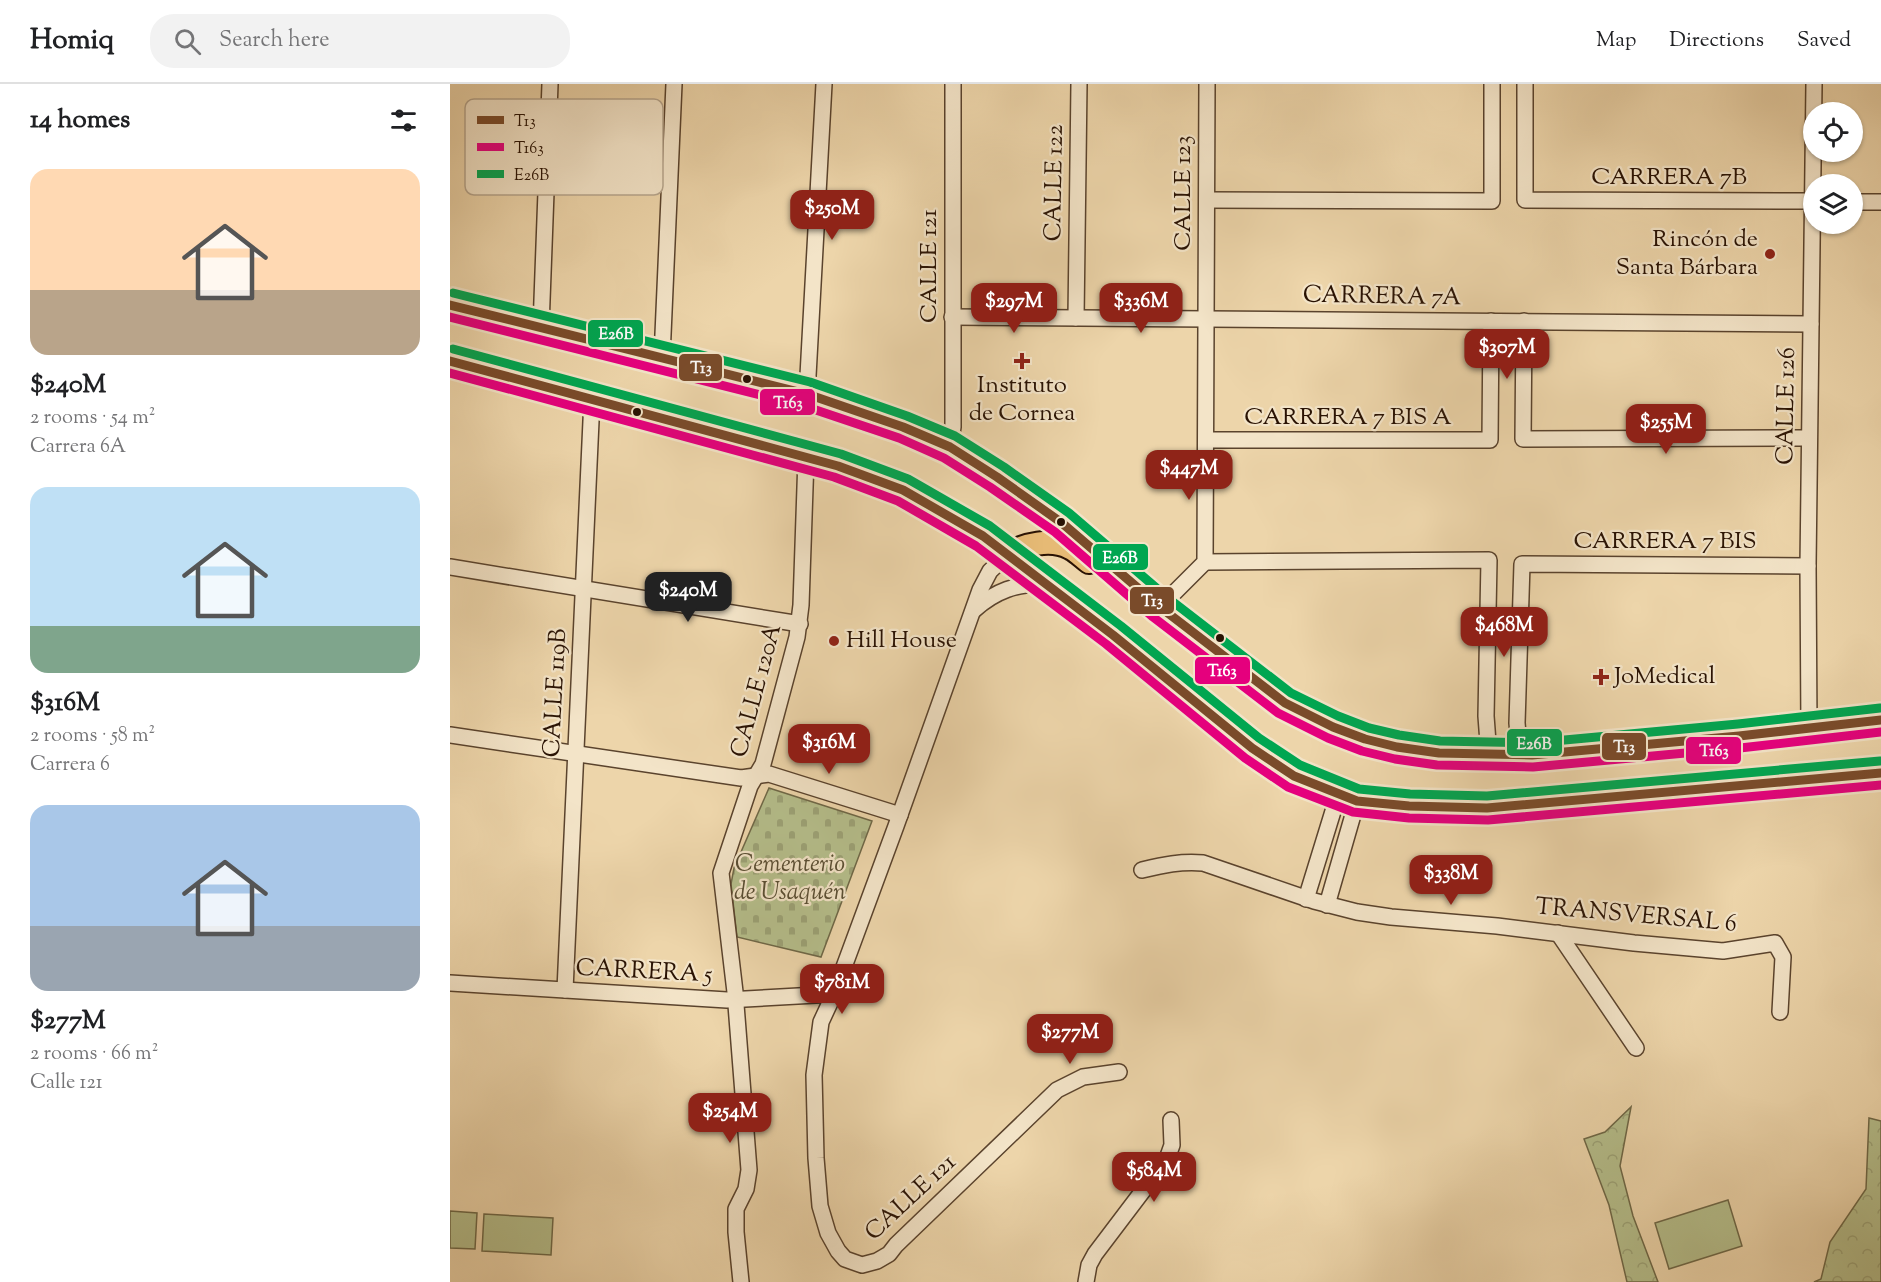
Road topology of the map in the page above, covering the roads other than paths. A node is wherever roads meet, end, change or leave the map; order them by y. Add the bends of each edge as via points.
1 (550, 84) edge
2 (674, 84) edge
3 (824, 84) edge
4 (953, 84) edge
5 (1079, 84) edge
6 (1207, 84) edge
7 (1492, 84) edge
8 (1526, 84) edge
9 (1814, 84) edge
10 (549, 99) edge
11 (1813, 174) edge
12 (546, 195) edge
13 (1207, 200) junction
14 (1803, 201) edge
15 (1863, 202) edge
16 (1881, 202) edge
17 (1812, 234) edge
18 (450, 305) edge
19 (952, 317) junction
20 (1076, 318) junction
21 (1206, 318) junction
22 (1491, 321) junction
23 (1524, 321) junction
24 (1811, 324) junction
25 (541, 327) junction
26 (662, 357) junction
27 (450, 361) edge
28 (807, 394) junction
29 (592, 399) junction
30 (1809, 438) junction
31 (1206, 440) junction
32 (950, 447) junction
33 (806, 458) junction
34 (1007, 555) junction
35 (1205, 562) junction
36 (1808, 566) junction
37 (450, 567) edge
38 (1046, 584) junction
39 (584, 589) junction
40 (1160, 607) junction
41 (974, 610) junction
42 (800, 624) junction
43 (1197, 636) junction
44 (1881, 720) edge
45 (1809, 729) junction
46 (450, 735) edge
47 (576, 753) junction
48 (1489, 756) junction
49 (1520, 756) junction
50 (1881, 773) edge
51 (756, 776) junction
52 (1348, 798) junction
53 (900, 815) junction
54 (1142, 870) dead end
55 (1306, 899) junction
56 (1327, 905) junction
57 (1558, 933) junction
58 (450, 983) edge
59 (565, 990) junction
60 (834, 994) junction
61 (735, 1000) junction
62 (1780, 1012) dead end
63 (1636, 1047) dead end
64 (1119, 1072) dead end
65 (1171, 1120) dead end
66 (741, 1282) edge
67 (1086, 1282) edge

1 - 10 street
2 - 26 street
3 - 28 street
4 - 19 street, CALLE 121
5 - 20 street, CALLE 122
6 - 13 street, CALLE 123
7 - 13 street via 1492,201
8 - 14 street, CARRERA 7B via 1524,200
9 - 11 street, CALLE 126
12 - 25 street
13 - 21 street, CALLE 123
15 - 16 street
17 - 24 street, CALLE 126
18 - 25 main road
19 - 20 street, CARRERA 7A
19 - 32 street, CALLE 121
20 - 21 street, CARRERA 7A
21 - 22 street, CARRERA 7A
21 - 31 street, CALLE 123
22 - 23 street, CARRERA 7A
22 - 31 street, CARRERA 7 BIS A via 1490,440
23 - 24 street, CARRERA 7A
23 - 30 street via 1523,440
24 - 30 street, CALLE 126
25 - 26 main road
26 - 28 main road
27 - 29 main road
28 - 32 main road
29 - 33 main road
29 - 39 street, CALLE 119B
30 - 36 street, CALLE 126
31 - 35 street, CALLE 123
32 - 40 main road via 1062,523
33 - 34 main road via 903,490 976,532
33 - 42 street, CALLE 120A
34 - 38 main road
34 - 41 street, CALLE 121 via 990,571
34 - 43 main road via 1037,544 1071,548 1142,603
35 - 40 street
35 - 48 street via 1489,561
36 - 45 street, CALLE 126
36 - 49 street, CARRERA 7 BIS via 1522,564 1517,723
37 - 39 street
38 - 41 street via 999,591
38 - 52 main road via 1252,748 1294,776
39 - 42 street
39 - 47 street, CALLE 119B
40 - 43 main road
41 - 53 street, CALLE 121
42 - 51 street, CALLE 120A via 763,764
43 - 48 main road via 1285,703 1333,727 1397,747
44 - 45 main road
45 - 49 main road
46 - 47 street
47 - 51 street via 741,778
47 - 59 street, CALLE 119B
48 - 49 main road
50 - 52 main road via 1499,808
51 - 53 street via 768,774
51 - 61 street, CALLE 120A via 721,873
52 - 55 street
52 - 56 street
53 - 60 street, CALLE 121
54 - 55 street, TRANSVERSAL 6 via 1164,864 1203,863
55 - 56 street, TRANSVERSAL 6
56 - 57 street, TRANSVERSAL 6 via 1391,917
57 - 62 street, TRANSVERSAL 6 via 1724,951 1775,943 1783,957
57 - 63 street
58 - 59 street, CARRERA 5
59 - 61 street, CARRERA 5
60 - 61 street, CARRERA 5
60 - 64 street, CALLE 121 via 820,1022 814,1075 816,1158 820,1206 828,1233 850,1262 862,1265 889,1254 1057,1090 1083,1077
61 - 66 street, CALLE 120A via 749,1170 746,1189 736,1209
65 - 67 street via 1172,1145 1167,1159 1095,1254

